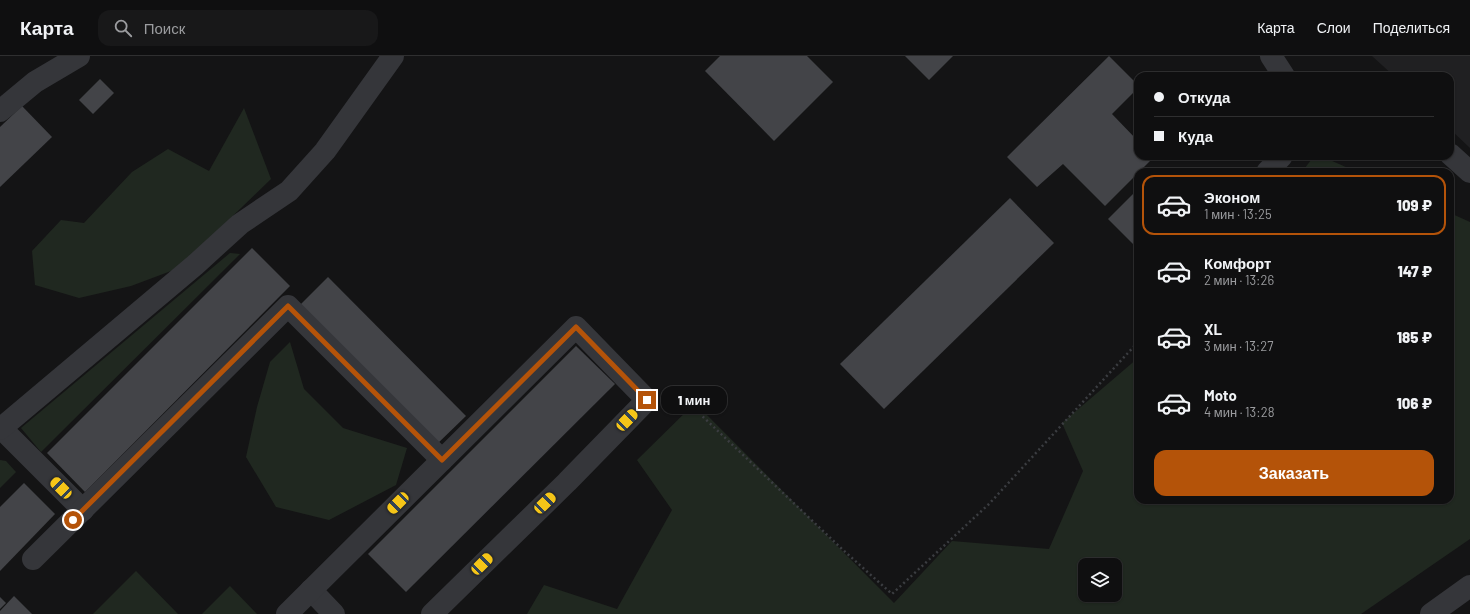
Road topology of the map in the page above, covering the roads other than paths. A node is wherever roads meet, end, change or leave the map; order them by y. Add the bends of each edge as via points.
1 (79, 56) edge
2 (392, 56) edge
3 (1271, 56) edge
4 (1281, 72) edge
5 (0, 111) edge
6 (1454, 158) edge
7 (1278, 160) edge
8 (1270, 168) edge
9 (1470, 172) edge
10 (1, 428) edge
11 (442, 460) junction
12 (83, 510) junction
13 (33, 559) dead end
14 (1470, 586) edge
15 (311, 590) junction
16 (287, 614) edge
17 (334, 614) edge
18 (432, 614) edge
19 (1431, 614) edge

1 - 5 street via 35,82
2 - 10 street via 324,151 289,191 240,224
3 - 4 street
6 - 9 street
7 - 8 street
10 - 12 street
11 - 12 street via 288,306
11 - 15 street
11 - 18 street via 576,327 647,400
12 - 13 street
14 - 19 street
15 - 16 street
15 - 17 street

